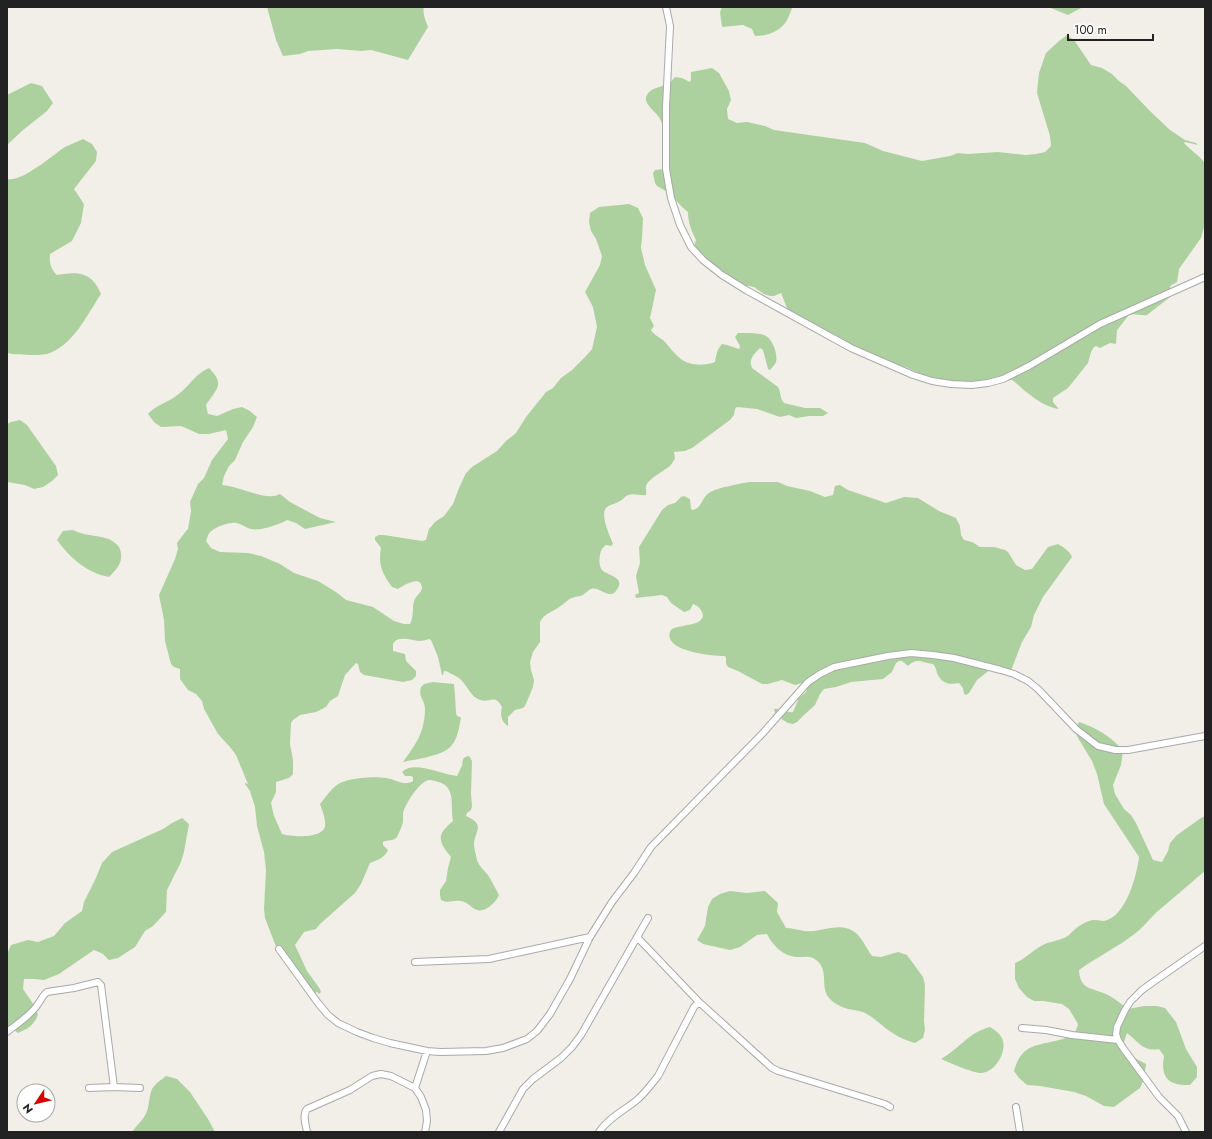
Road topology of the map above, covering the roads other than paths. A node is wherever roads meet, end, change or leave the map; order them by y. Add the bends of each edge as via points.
1 (666, 7) edge
2 (1205, 277) edge
3 (1205, 736) edge
4 (648, 918) dead end
5 (590, 937) junction
6 (637, 937) junction
7 (1205, 946) edge
8 (279, 949) dead end
9 (415, 962) dead end
10 (699, 1002) junction
11 (1022, 1028) dead end
12 (7, 1032) edge
13 (1118, 1040) junction
14 (427, 1051) junction
15 (114, 1087) junction
16 (89, 1088) dead end
17 (140, 1088) dead end
18 (415, 1088) junction
19 (890, 1107) dead end
20 (1016, 1108) dead end
21 (307, 1132) edge
22 (425, 1132) edge
23 (499, 1132) edge
24 (599, 1132) edge
25 (1020, 1132) edge
26 (1186, 1132) edge

1 - 2 street via 670,26 666,169 671,198 691,247 722,275 851,348 932,381 965,385 1003,380 1100,324
3 - 5 street via 1128,750 1098,746 1076,729 1028,682 1014,674 954,658 912,653 834,667 808,682 762,734 651,847
4 - 6 street
5 - 9 street via 489,959
5 - 14 street via 559,999 537,1031 521,1041 486,1051
6 - 10 street
6 - 23 street via 581,1035 561,1058 533,1078 523,1089
7 - 13 street via 1142,990 1130,1002 1117,1027
8 - 14 street via 318,1003 338,1023 373,1038
10 - 19 street via 772,1068
10 - 24 street via 650,1087 643,1096 614,1117
11 - 13 street
12 - 15 street via 30,1014 47,992 98,982 101,985
13 - 26 street via 1159,1097 1178,1116
14 - 18 street
15 - 16 street
15 - 17 street
18 - 21 street via 391,1076 372,1076 350,1090 307,1110 304,1115
18 - 22 street via 426,1110
20 - 25 street

